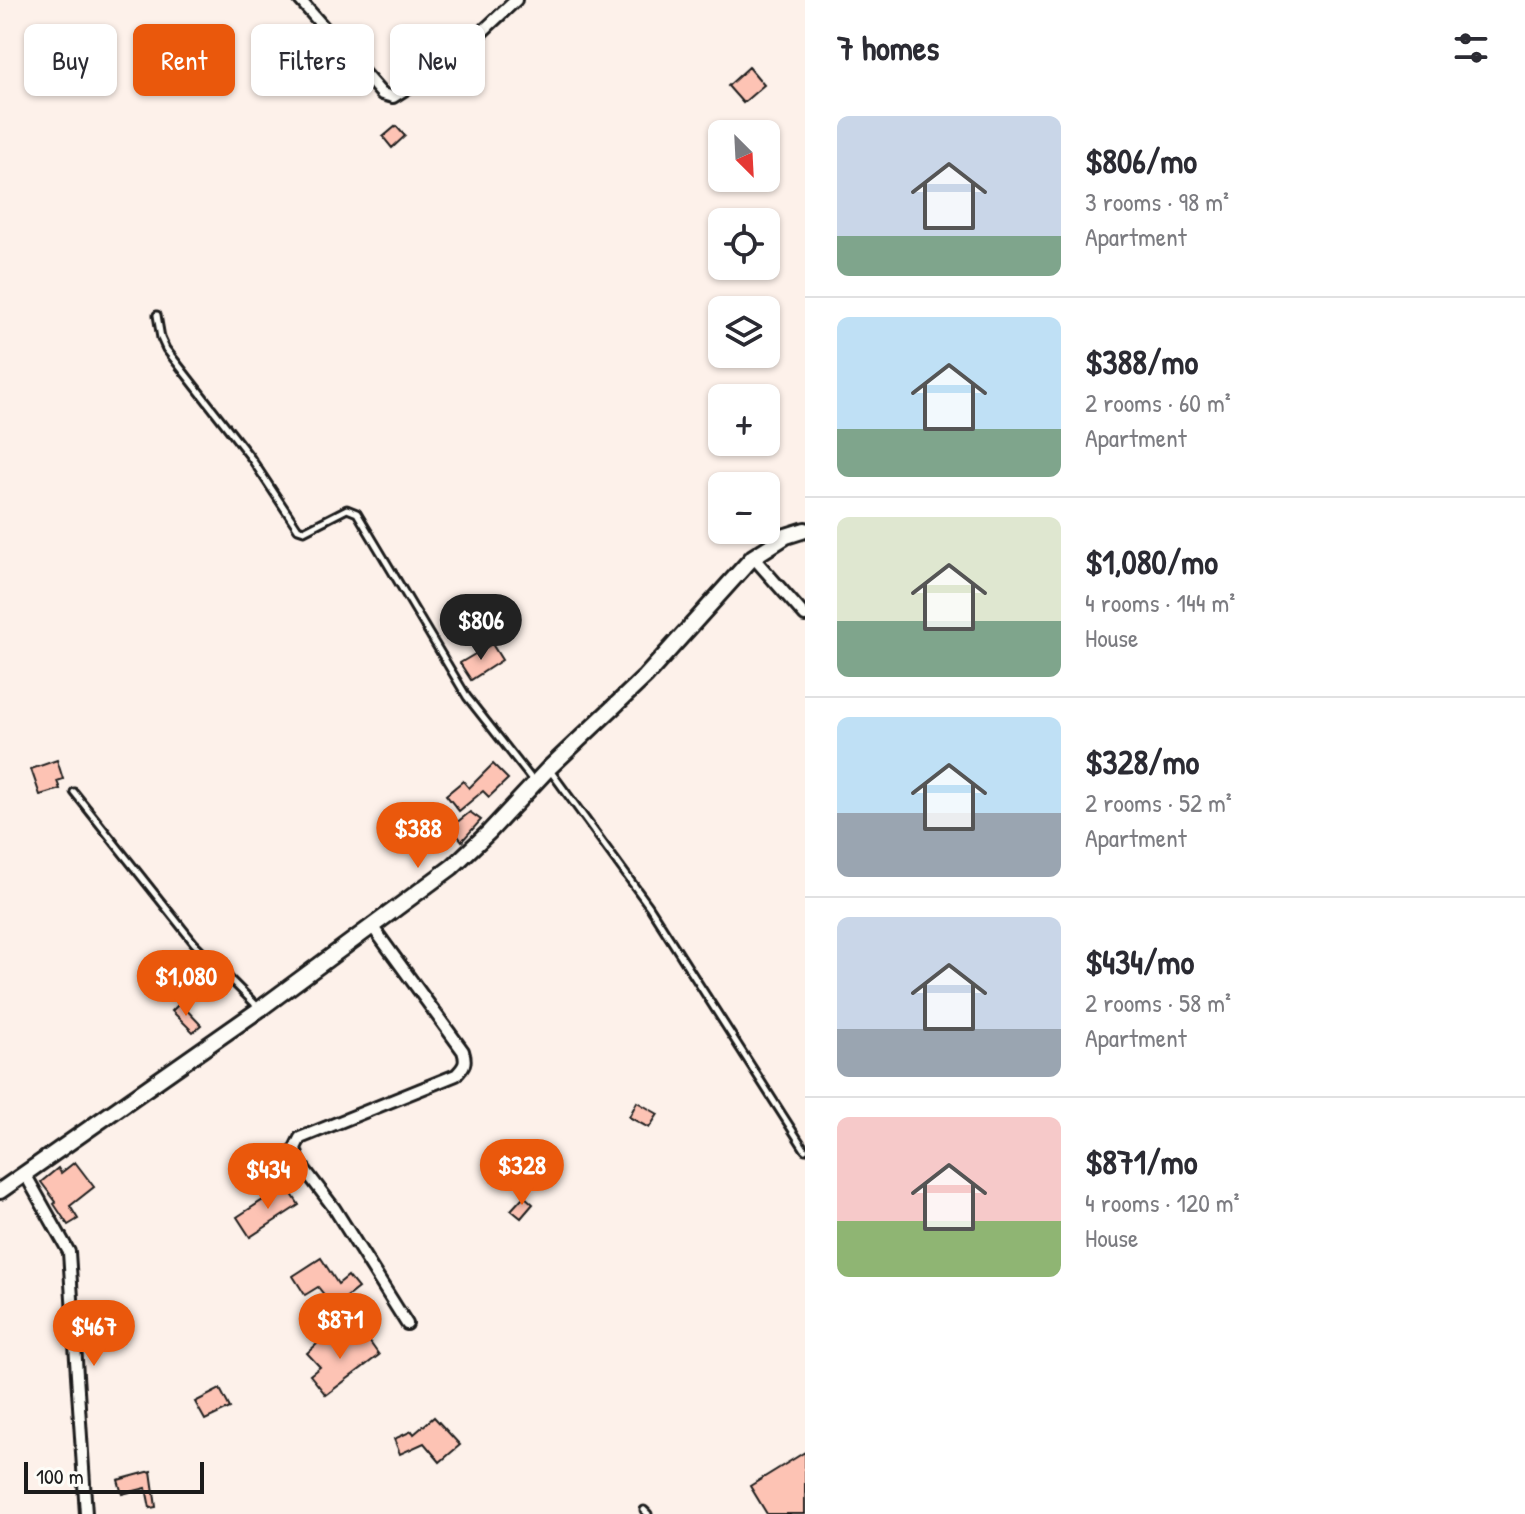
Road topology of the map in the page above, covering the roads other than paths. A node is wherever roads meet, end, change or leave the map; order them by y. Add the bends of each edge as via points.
1 (300, 0) edge
2 (516, 0) edge
3 (157, 315) dead end
4 (805, 530) edge
5 (753, 557) junction
6 (805, 616) edge
7 (548, 769) junction
8 (535, 783) junction
9 (74, 792) dead end
10 (372, 926) junction
11 (260, 1009) junction
12 (805, 1150) edge
13 (25, 1174) junction
14 (0, 1191) edge
15 (407, 1324) dead end
16 (86, 1514) edge

1 - 2 street via 382,94 393,97 453,59
3 - 8 lane via 166,349 251,458 298,529 304,531 347,509 357,513 467,697
4 - 5 street
5 - 6 street
5 - 7 street via 645,677
7 - 8 street
7 - 12 lane via 649,906
8 - 10 street via 452,867
9 - 11 lane via 194,943
10 - 11 street
10 - 15 street via 463,1051 464,1067 456,1075 300,1138 295,1148 299,1162
11 - 13 street
13 - 14 street
13 - 16 street via 69,1252

